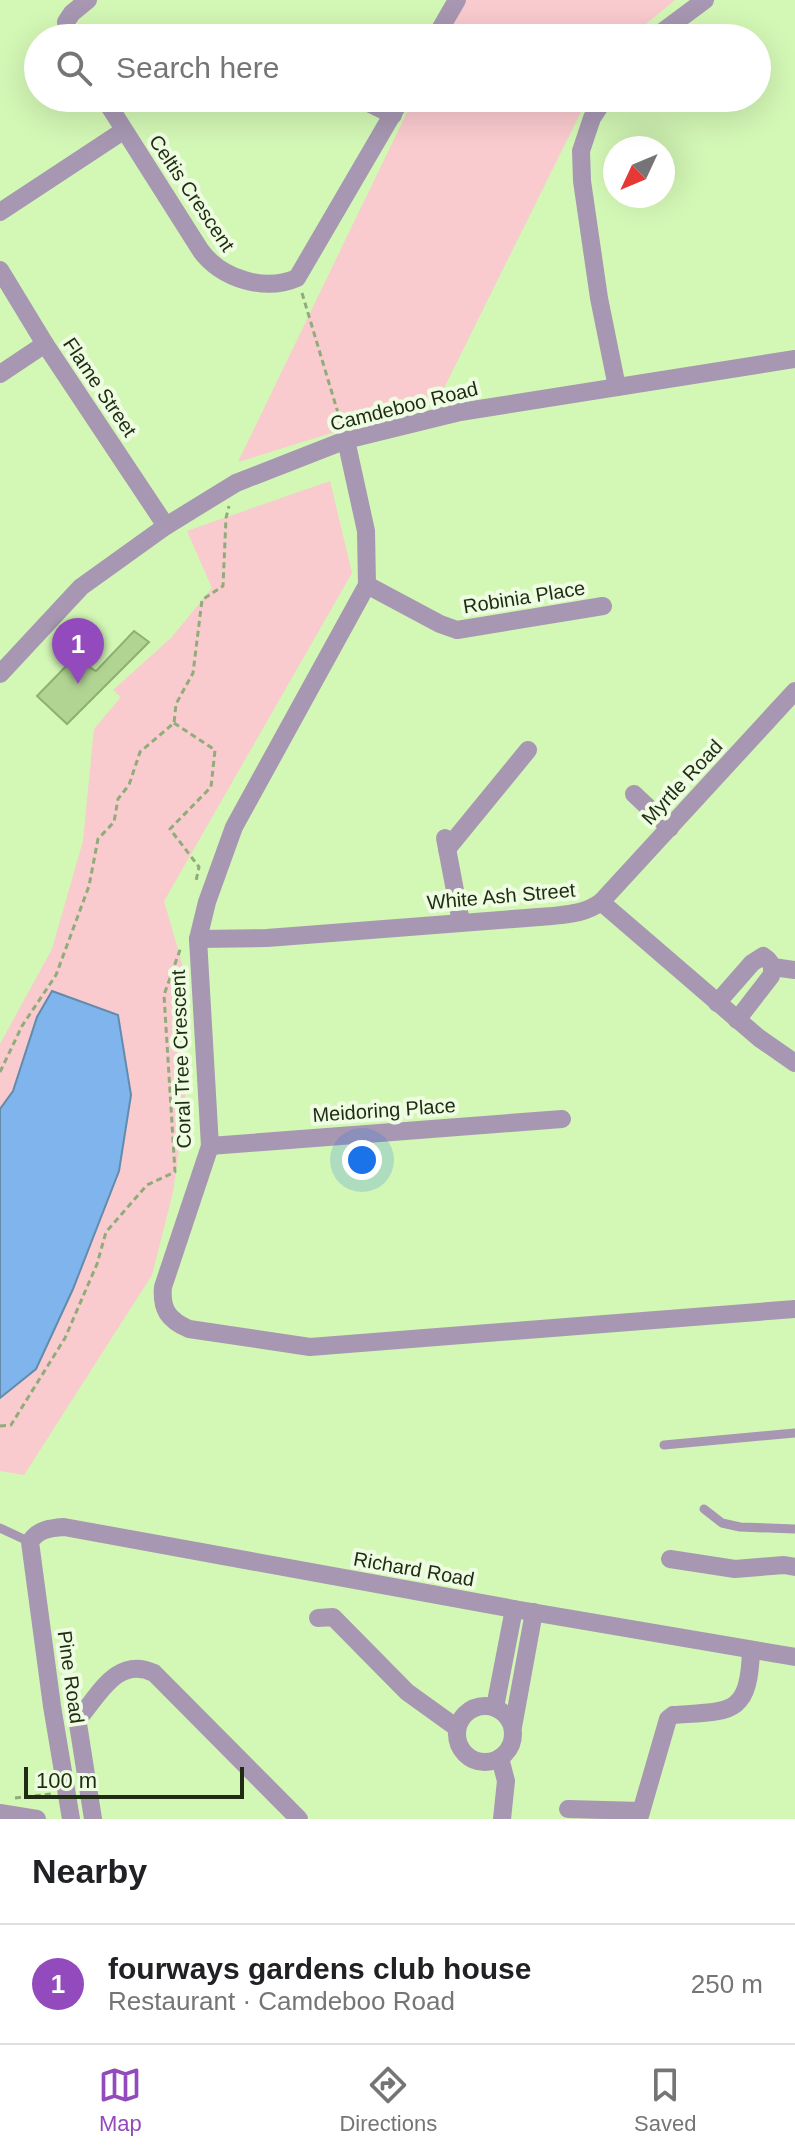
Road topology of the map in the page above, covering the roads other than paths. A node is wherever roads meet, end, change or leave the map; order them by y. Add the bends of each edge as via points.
1 (88, 0) edge
2 (457, 0) edge
3 (705, 0) edge
4 (66, 24) edge
5 (443, 24) edge
6 (673, 24) edge
7 (112, 112) edge
8 (387, 112) edge
9 (395, 112) edge
10 (596, 112) edge
11 (393, 115) junction
12 (123, 131) junction
13 (0, 212) edge
14 (0, 270) edge
15 (45, 344) junction
16 (795, 359) edge
17 (0, 374) edge
18 (617, 387) junction
19 (346, 440) junction
20 (166, 526) junction
21 (367, 585) junction
22 (603, 606) dead end
23 (0, 674) edge
24 (792, 702) edge
25 (528, 750) dead end
26 (634, 794) dead end
27 (670, 828) junction
28 (601, 902) junction
29 (461, 922) junction
30 (190, 940) junction
31 (773, 967) junction
32 (795, 970) edge
33 (717, 1003) junction
34 (737, 1020) junction
35 (795, 1063) edge
36 (562, 1119) dead end
37 (210, 1146) junction
38 (795, 1309) edge
39 (795, 1433) edge
40 (664, 1445) dead end
41 (704, 1509) dead end
42 (0, 1528) edge
43 (795, 1529) edge
44 (30, 1542) junction
45 (670, 1559) dead end
46 (795, 1567) edge
47 (514, 1609) junction
48 (534, 1612) junction
49 (318, 1618) dead end
50 (751, 1650) junction
51 (795, 1657) edge
52 (495, 1707) junction
53 (513, 1727) junction
54 (457, 1728) junction
55 (500, 1758) junction
56 (4, 1806) edge
57 (568, 1809) dead end
58 (640, 1815) edge
59 (37, 1819) edge
60 (71, 1819) edge
61 (93, 1819) edge
62 (299, 1819) edge
63 (502, 1819) edge

1 - 4 street
2 - 5 street
3 - 6 street
7 - 12 street, Celtis Crescent
8 - 11 street
9 - 11 street
10 - 18 street via 581,151 582,181
11 - 12 street, Celtis Crescent via 297,278 285,283 242,280 216,269
12 - 13 street
14 - 15 street, Flame Street
15 - 17 street
15 - 20 street, Flame Street
16 - 18 street, Camdeboo Road
18 - 19 street, Camdeboo Road via 460,412
19 - 20 street, Camdeboo Road via 236,483
19 - 21 street, Coral Tree Crescent via 366,531
20 - 23 street, Camdeboo Road via 81,587
21 - 22 street, Robinia Place via 457,630
21 - 30 street, Coral Tree Crescent via 234,827
24 - 27 street, Myrtle Road
25 - 29 street via 446,844
26 - 27 street
27 - 28 street, Myrtle Road
28 - 29 street, White Ash Street via 577,913
28 - 33 street, White Ash Street
29 - 30 street, White Ash Street
30 - 37 street, Coral Tree Crescent
31 - 32 street
31 - 33 street via 763,956 756,960
31 - 34 street
33 - 34 street, White Ash Street
34 - 35 street, White Ash Street
36 - 37 street, Meidoring Place
37 - 38 street, Coral Tree Crescent via 163,1287 167,1314 189,1329 310,1347
39 - 40 lane
41 - 43 lane via 722,1523 740,1527
42 - 44 lane
44 - 47 street, Richard Road via 41,1531 64,1527
44 - 60 street, Pine Road
45 - 46 street via 735,1569
47 - 48 street, Richard Road
47 - 52 street
48 - 50 street, Richard Road
48 - 53 street
49 - 54 street via 333,1617 407,1692
50 - 51 street, Richard Road
50 - 58 street via 744,1697 715,1712 668,1719
52 - 53 street
52 - 54 street via 476,1707
53 - 55 street via 511,1744
54 - 55 street via 466,1755 483,1762
55 - 63 street via 506,1781
56 - 59 street
57 - 58 street
61 - 62 street via 78,1724 117,1672 136,1667 154,1673

